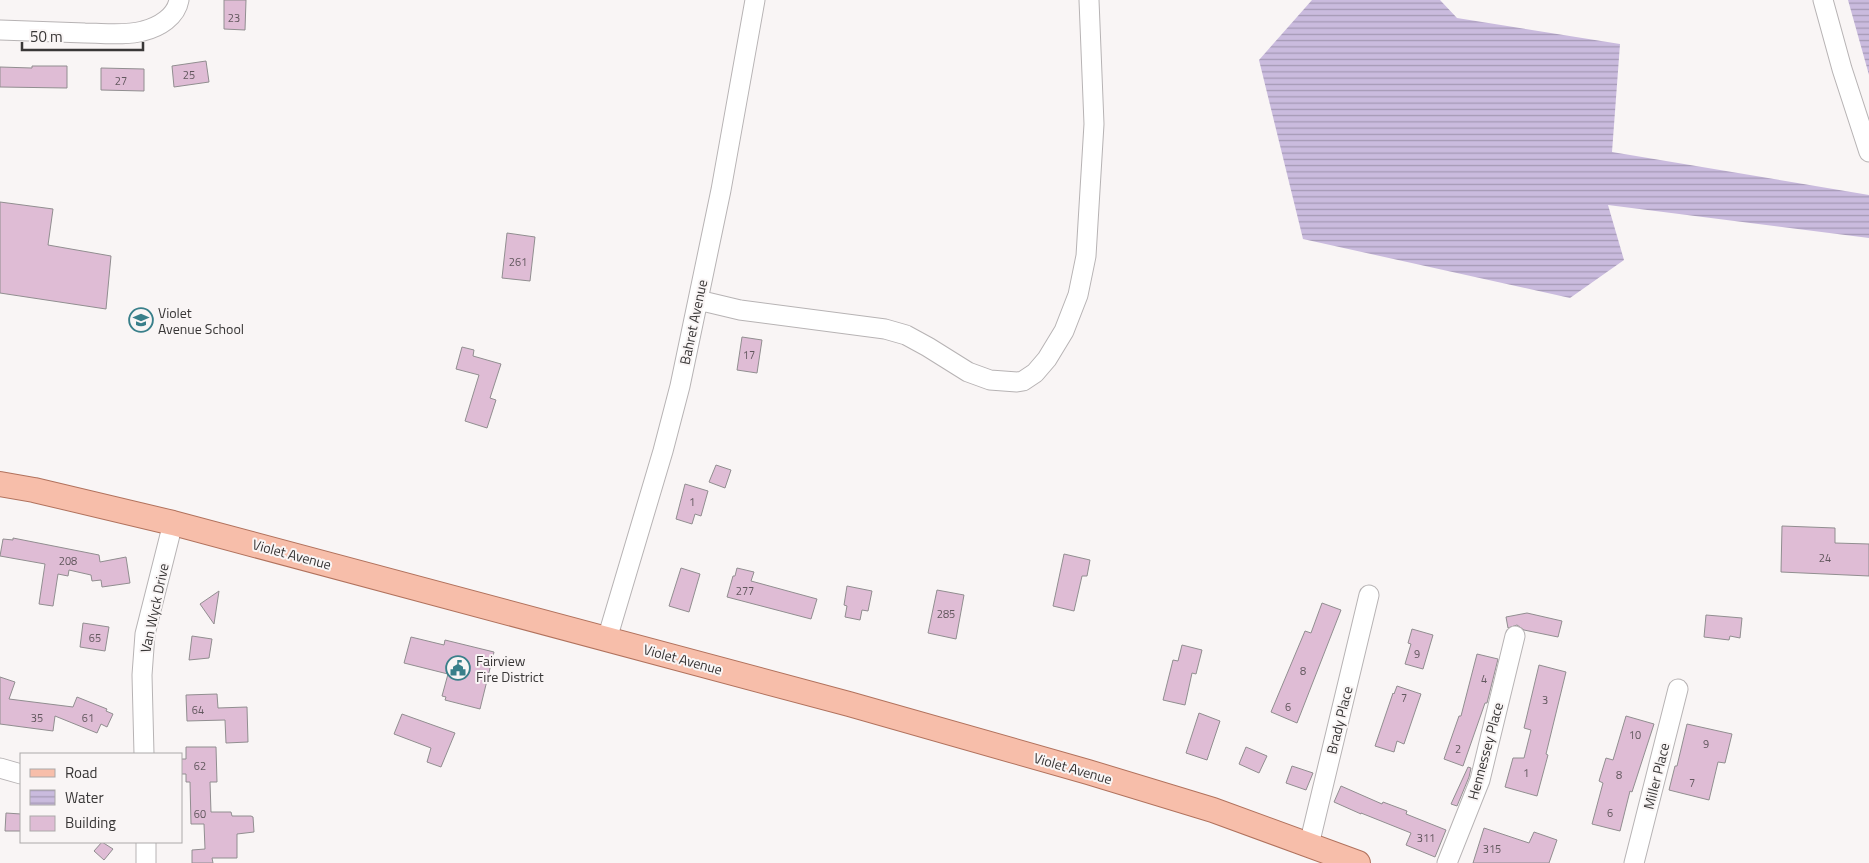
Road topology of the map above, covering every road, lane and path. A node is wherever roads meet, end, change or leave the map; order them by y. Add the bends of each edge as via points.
1 (179, 0) edge
2 (755, 0) edge
3 (1089, 0) edge
4 (1823, 0) edge
5 (0, 30) edge
6 (1869, 152) edge
7 (698, 300) junction
8 (0, 484) edge
9 (173, 522) junction
10 (1369, 595) dead end
11 (1515, 636) dead end
12 (607, 639) junction
13 (1678, 689) dead end
14 (144, 753) edge
15 (0, 768) edge
16 (20, 774) edge
17 (146, 843) edge
18 (1308, 845) junction
19 (146, 863) edge
20 (1358, 863) edge
21 (1447, 863) edge
22 (1634, 863) edge

1 - 5 street via 171,17 160,26 143,31 120,34
2 - 7 street, Bahret Avenue
3 - 7 street via 1094,124 1086,256 1078,295 1064,331 1035,372 1023,381 990,380 968,372 906,336 885,330 740,310
4 - 6 street
7 - 12 street, Bahret Avenue via 663,451
8 - 9 main road, Violet Avenue
9 - 12 main road, Violet Avenue
9 - 14 street, Van Wyck Drive via 145,634 142,675
10 - 18 street, Brady Place
11 - 21 street, Hennessey Place via 1480,780
12 - 18 main road, Violet Avenue via 1088,772 1213,810
13 - 22 street, Miller Place
15 - 16 street
17 - 19 street
18 - 20 main road, Violet Avenue

